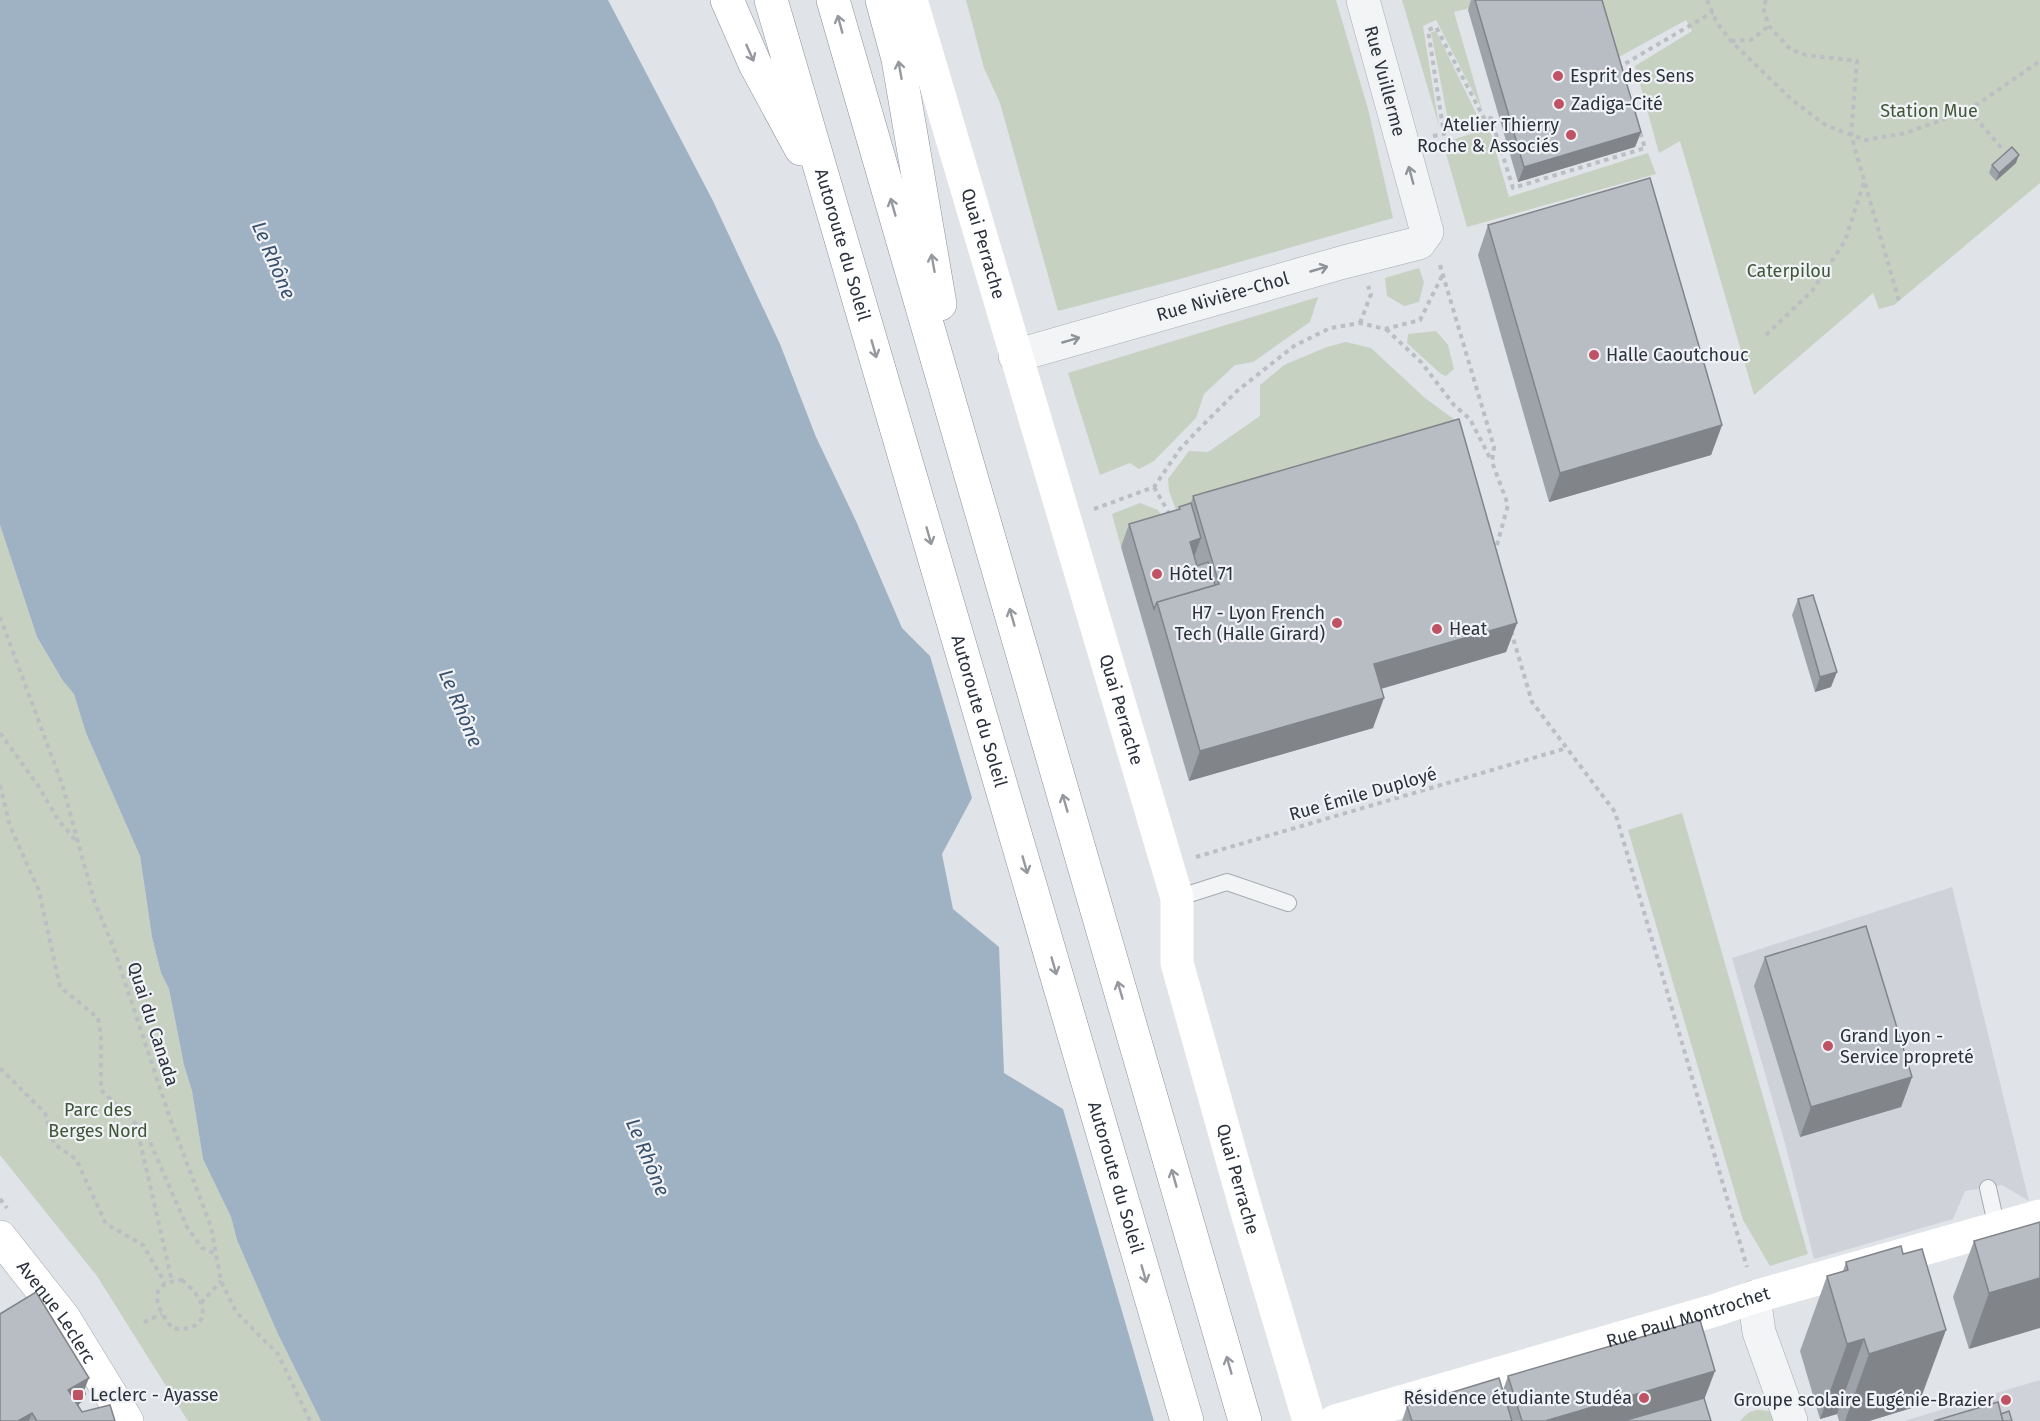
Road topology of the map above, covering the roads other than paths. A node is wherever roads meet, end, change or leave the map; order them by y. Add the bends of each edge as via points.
1 (727, 0) edge
2 (771, 0) edge
3 (833, 0) edge
4 (882, 0) edge
5 (911, 0) edge
6 (1363, 0) edge
7 (835, 212) junction
8 (1427, 232) joint
9 (1015, 356) junction
10 (963, 444) junction
11 (1177, 898) junction
12 (1288, 903) dead end
13 (1988, 1188) dead end
14 (2040, 1216) edge
15 (1997, 1228) junction
16 (0, 1237) edge
17 (1754, 1297) junction
18 (128, 1421) edge
19 (1187, 1421) edge
20 (1245, 1421) edge
21 (1309, 1421) edge
22 (1335, 1421) edge
23 (1791, 1421) edge

1 -> 7 main road via 755,64
2 - 7 main road, Autoroute du Soleil
10 -> 3 main road
10 -> 4 main road via 898,59
5 - 9 main road, Quai Perrache
8 -> 6 street, Rue Vuillerme
7 -> 19 main road, Autoroute du Soleil
9 -> 8 street, Rue Nivière-Chol via 1419,243
9 - 11 main road, Quai Perrache
20 -> 10 main road
11 - 12 lane via 1227,882
11 - 21 main road, Quai Perrache via 1177,963
13 - 15 lane
14 - 15 main road, Rue Paul Montrochet
15 - 17 main road, Rue Paul Montrochet
16 - 18 main road, Avenue Leclerc via 63,1318
17 - 22 main road, Rue Paul Montrochet
17 - 23 street via 1759,1332

